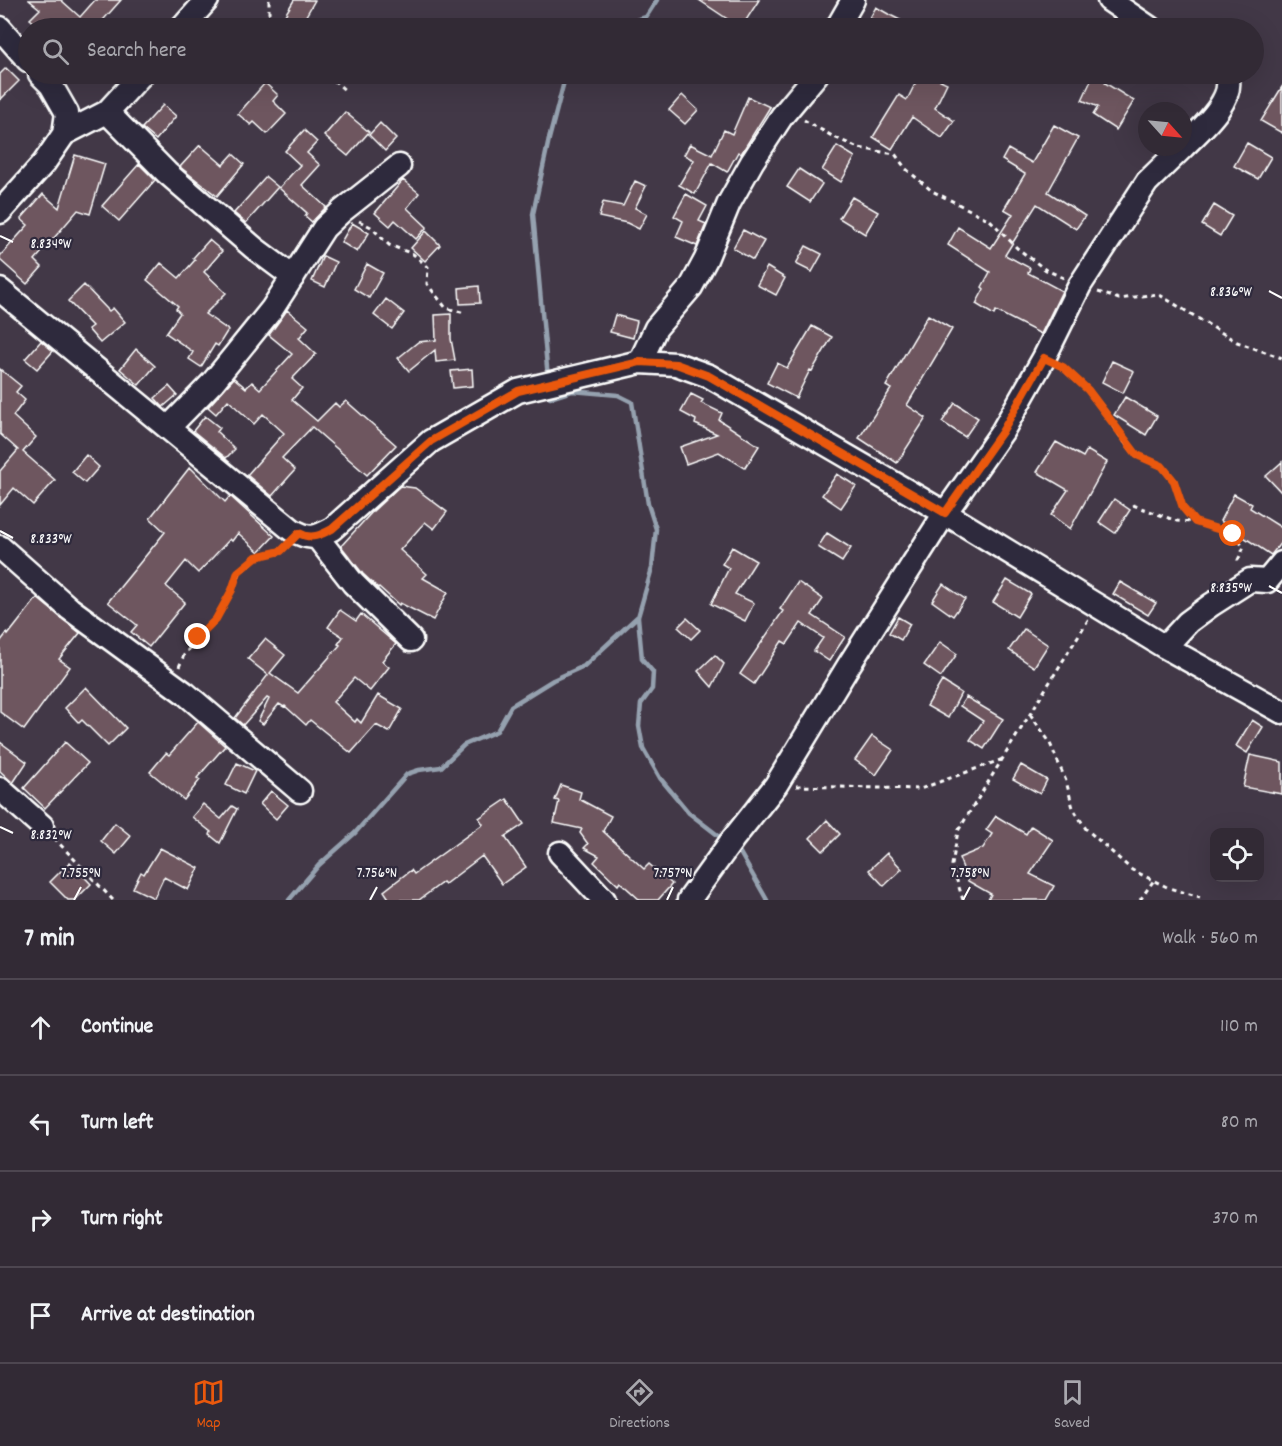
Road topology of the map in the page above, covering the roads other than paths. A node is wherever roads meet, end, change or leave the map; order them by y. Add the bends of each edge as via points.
1 (207, 0) edge
2 (853, 0) edge
3 (1109, 0) edge
4 (191, 18) edge
5 (843, 18) edge
6 (1135, 18) edge
7 (0, 28) edge
8 (18, 49) edge
9 (49, 84) edge
10 (133, 84) edge
11 (809, 84) edge
12 (1228, 84) edge
13 (107, 112) junction
14 (64, 134) junction
15 (1192, 138) edge
16 (1174, 156) edge
17 (399, 166) dead end
18 (0, 213) edge
19 (293, 277) junction
20 (0, 290) edge
21 (640, 362) junction
22 (168, 428) junction
23 (945, 513) junction
24 (308, 535) junction
25 (0, 547) edge
26 (1282, 563) edge
27 (411, 640) dead end
28 (1165, 647) junction
29 (1282, 712) edge
30 (0, 789) edge
31 (300, 791) dead end
32 (42, 826) road end
33 (560, 853) dead end
34 (604, 900) edge
35 (689, 900) edge

1 - 4 street
2 - 5 street
3 - 6 street
7 - 8 street
9 - 14 street via 67,113
10 - 13 street
11 - 21 street via 752,162 691,287 656,328
12 - 15 street via 1216,114
13 - 14 street
13 - 19 street via 167,173
14 - 18 street
16 - 23 street via 1147,182 1080,285 1002,432
17 - 19 street via 324,228
19 - 22 street via 213,382
20 - 22 street
21 - 23 street via 676,364 709,376
21 - 24 street via 518,391 431,441 332,529
22 - 24 street
23 - 28 street
23 - 35 street via 776,785
24 - 27 street
25 - 31 street via 70,609 173,684
26 - 28 street via 1267,581 1250,580 1188,622
28 - 29 street
30 - 32 street
33 - 34 street

